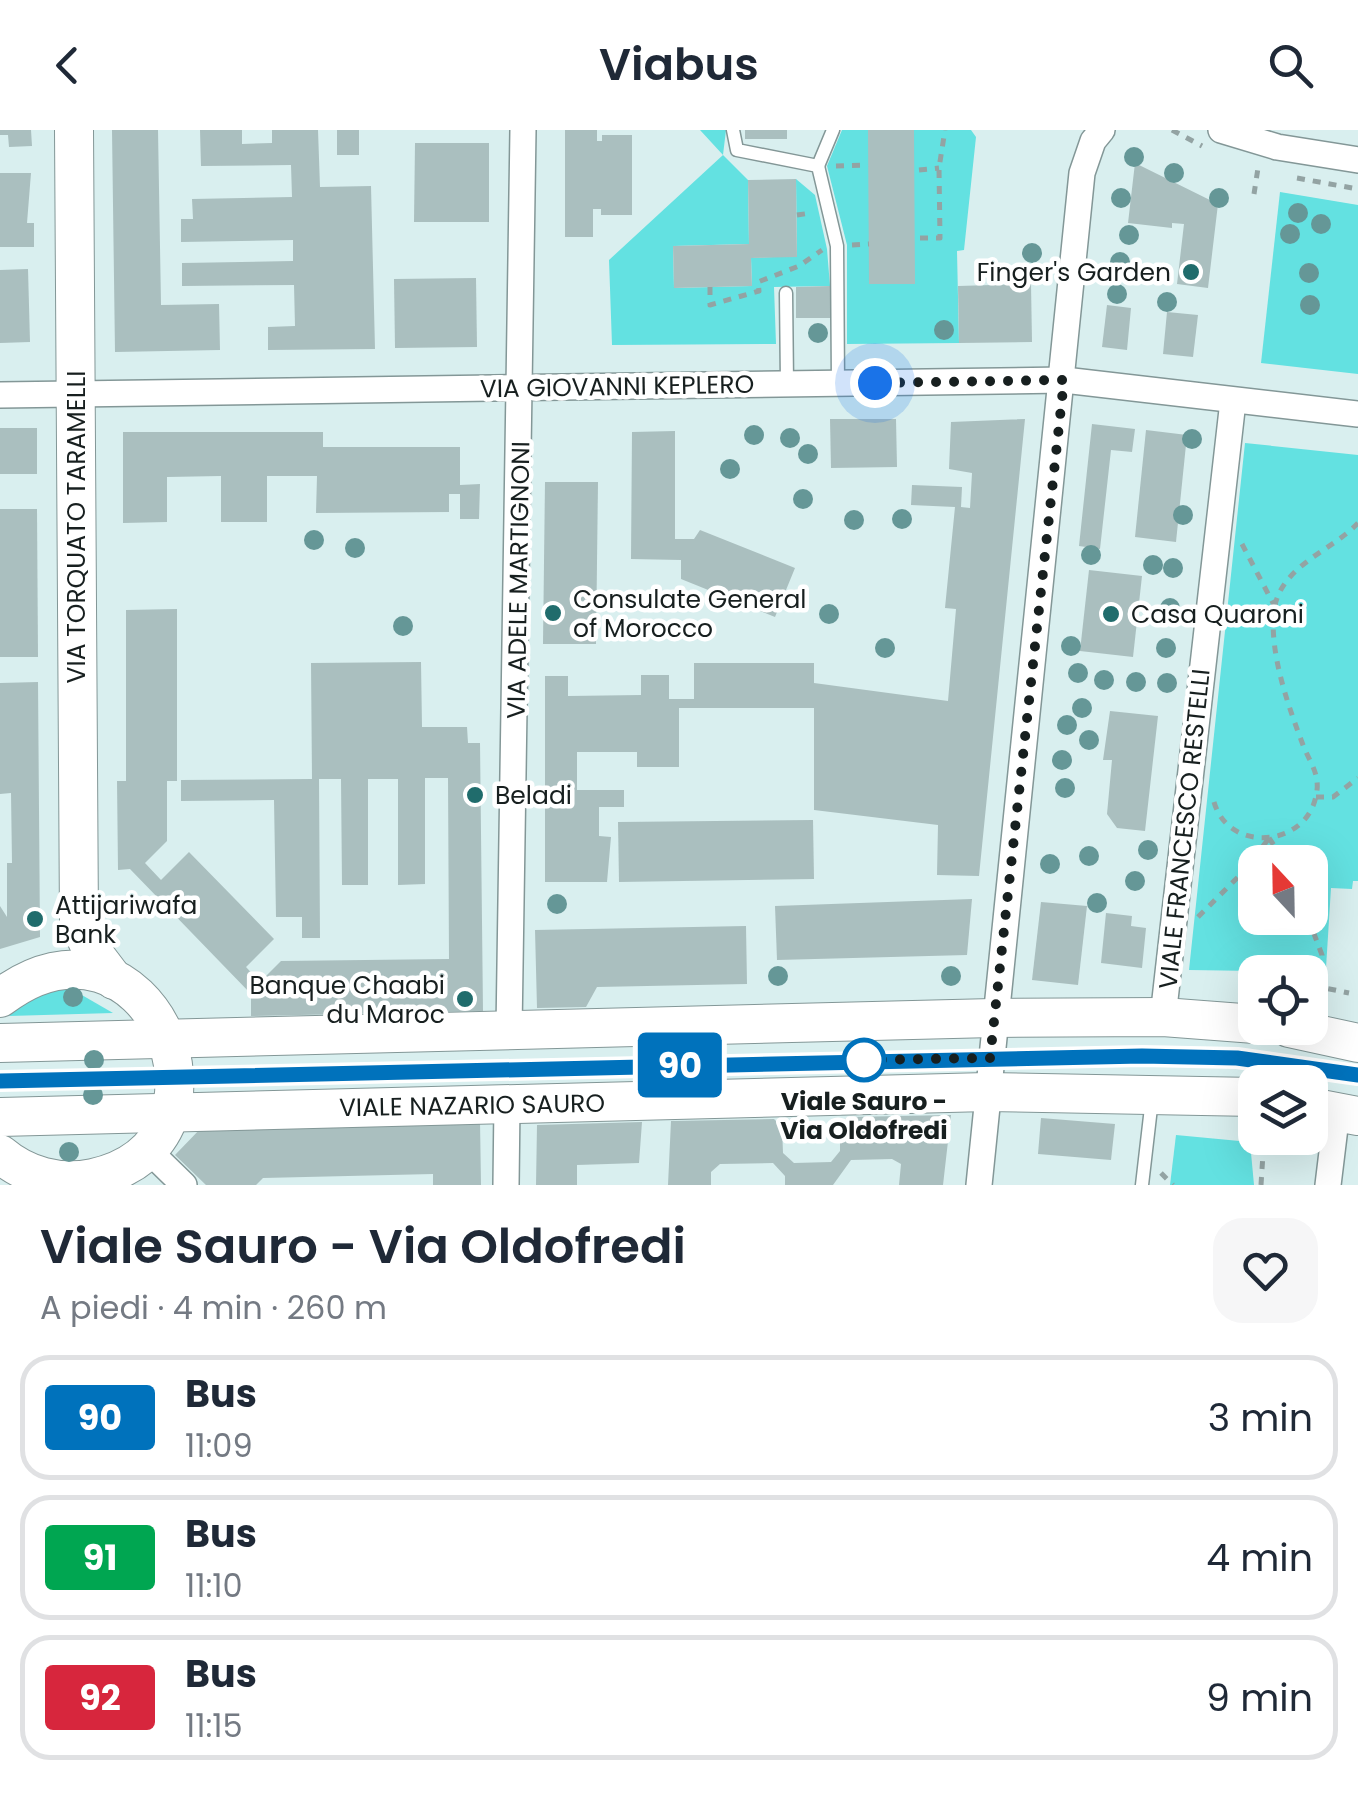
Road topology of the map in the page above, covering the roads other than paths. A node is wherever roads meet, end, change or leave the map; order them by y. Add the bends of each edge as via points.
1 (74, 130) edge
2 (522, 130) edge
3 (733, 130) edge
4 (833, 130) edge
5 (1102, 130) edge
6 (1222, 130) edge
7 (1322, 130) edge
8 (1320, 156) junction
9 (1358, 160) edge
10 (818, 166) junction
11 (786, 293) dead end
12 (1064, 380) junction
13 (838, 383) junction
14 (786, 384) junction
15 (521, 387) junction
16 (73, 394) junction
17 (0, 395) edge
18 (1233, 401) junction
19 (1358, 414) edge
20 (79, 923) junction
21 (40, 974) junction
22 (114, 980) junction
23 (0, 998) edge
24 (993, 1018) junction
25 (1163, 1018) junction
26 (1238, 1023) edge
27 (509, 1030) junction
28 (1328, 1037) edge
29 (169, 1039) junction
30 (0, 1044) edge
31 (1358, 1044) edge
32 (988, 1075) junction
33 (1358, 1075) edge
34 (0, 1082) edge
35 (1153, 1092) junction
36 (172, 1095) junction
37 (1238, 1097) edge
38 (507, 1104) junction
39 (1335, 1111) edge
40 (0, 1117) edge
41 (0, 1154) edge
42 (122, 1168) edge
43 (41, 1180) edge
44 (184, 1185) edge
45 (506, 1185) edge
46 (979, 1185) edge
47 (1142, 1185) edge
48 (1328, 1185) edge

1 - 16 main road, VIA TORQUATO TARAMELLI
2 - 15 street, VIA ADELE MARTIGNONI
3 - 10 lane via 737,150
4 - 10 lane
5 - 12 street via 1082,172
6 - 8 street
7 - 8 street
8 - 9 street
10 - 13 lane via 837,246
11 - 14 lane
12 - 13 street, VIA GIOVANNI KEPLERO
12 - 18 street, VIA GIOVANNI KEPLERO
12 - 24 street
13 - 14 street, VIA GIOVANNI KEPLERO
14 - 15 street, VIA GIOVANNI KEPLERO
15 - 16 street, VIA GIOVANNI KEPLERO
15 - 27 street, VIA ADELE MARTIGNONI
16 - 17 street, VIA GIOVANNI KEPLERO
16 - 20 main road, VIA TORQUATO TARAMELLI
18 - 19 street, VIA GIOVANNI KEPLERO
18 - 25 street, VIALE FRANCESCO RESTELLI
20 - 21 main road
20 - 22 main road, VIA TORQUATO TARAMELLI
21 - 22 main road via 85,971
21 - 23 main road
22 - 29 main road via 151,1007
24 - 25 main road
24 - 27 main road
24 - 32 street
25 - 26 main road
27 - 29 main road
28 - 31 main road
29 - 30 main road
29 - 36 main road
32 - 33 lane, VIALE NAZARIO SAURO via 1208,1056
32 - 35 main road, VIALE NAZARIO SAURO
32 - 36 lane, VIALE NAZARIO SAURO
32 - 38 main road, VIALE NAZARIO SAURO
32 - 46 street
34 - 36 lane
35 - 37 main road, VIALE NAZARIO SAURO
35 - 47 lane
36 - 38 main road, VIALE NAZARIO SAURO
36 - 40 main road
36 - 42 main road
38 - 45 street
39 - 48 street
41 - 43 main road
42 - 43 main road via 77,1180
42 - 44 street

